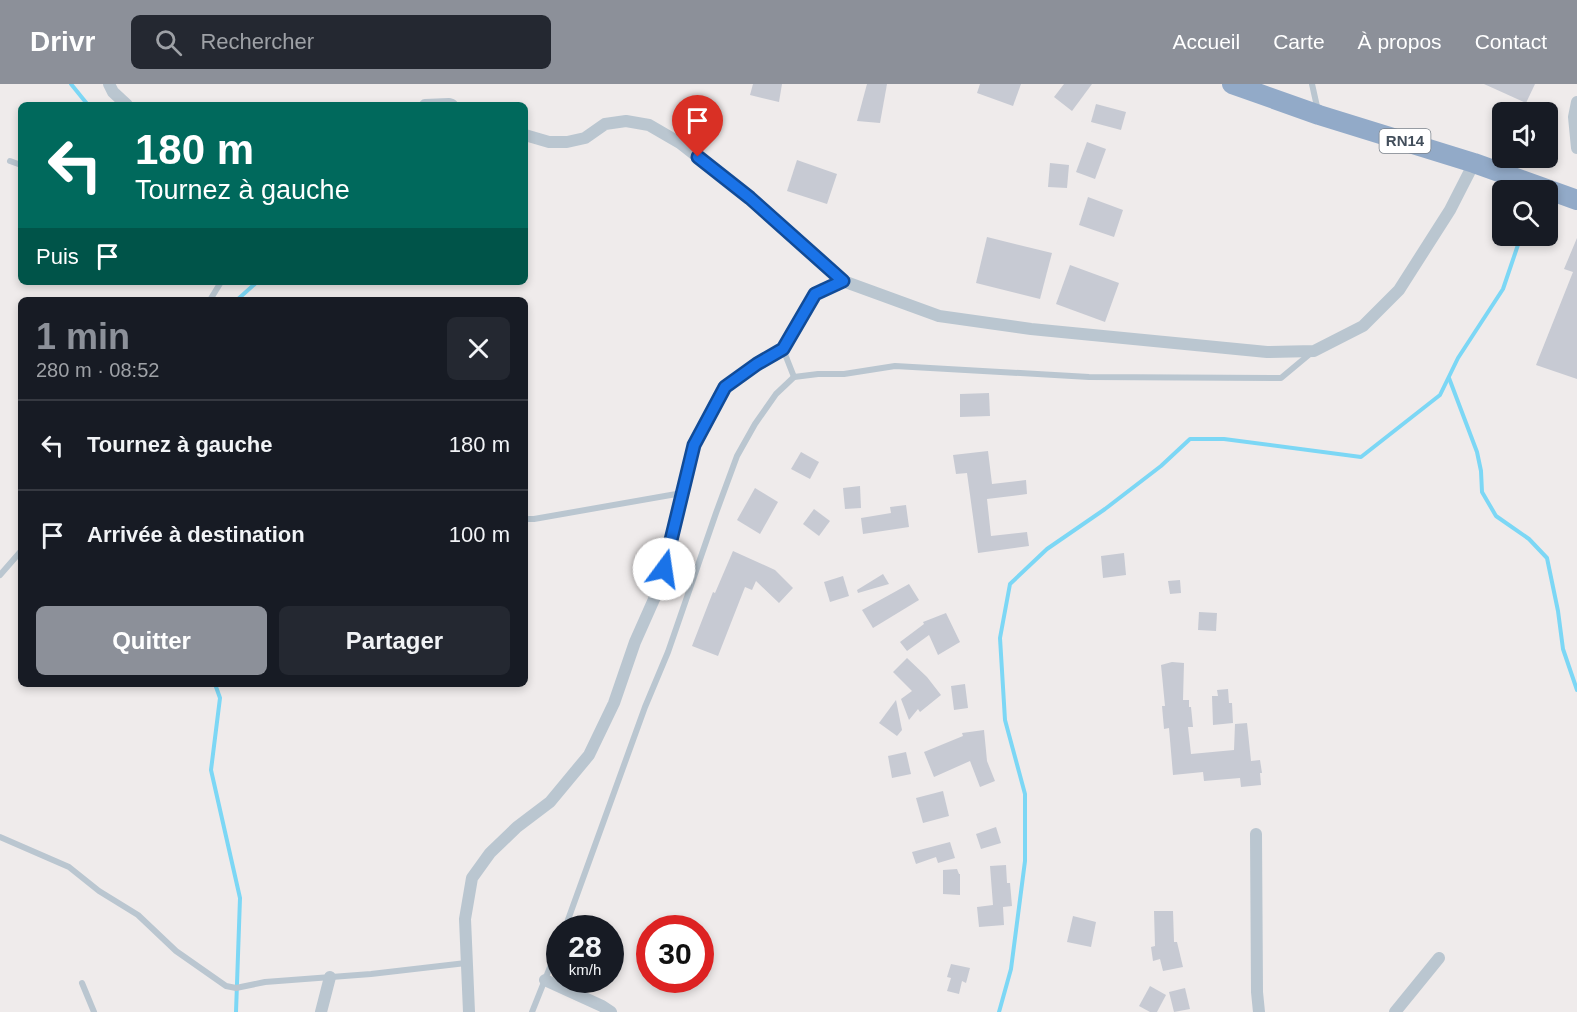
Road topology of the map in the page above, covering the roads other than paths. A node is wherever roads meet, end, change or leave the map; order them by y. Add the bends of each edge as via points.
1 (109, 84) edge
2 (1232, 84) edge
3 (1312, 84) edge
4 (125, 102) edge
5 (1577, 102) edge
6 (1319, 115) junction
7 (528, 136) edge
8 (1577, 148) edge
9 (10, 161) dead end
10 (1474, 163) junction
11 (18, 164) edge
12 (1577, 200) edge
13 (843, 281) junction
14 (783, 349) junction
15 (1314, 351) junction
16 (794, 377) junction
17 (682, 493) junction
18 (528, 519) edge
19 (18, 554) edge
20 (0, 575) edge
21 (1256, 834) dead end
22 (0, 837) edge
23 (570, 915) edge
24 (1439, 958) dead end
25 (466, 963) junction
26 (330, 977) junction
27 (545, 980) joint
28 (82, 983) dead end
29 (94, 1012) edge
30 (321, 1012) edge
31 (469, 1012) edge
32 (532, 1012) edge
33 (611, 1012) edge
34 (1259, 1012) edge
35 (1395, 1012) edge

1 - 4 street
2 - 6 highway, RN14
3 - 6 lane
5 - 8 street
6 - 10 highway, RN14
7 - 13 street via 567,142 585,138 605,124 626,120 649,125 680,143 750,198
9 - 11 lane
10 - 12 highway, RN14
10 - 15 street via 1450,210 1399,290 1364,326
13 - 14 street via 815,294
13 - 15 street via 939,316 1268,352
14 - 16 lane
14 - 17 street via 725,387 694,445
15 - 16 lane via 1281,378 1089,377 895,366
16 - 23 lane via 776,394 737,456
17 - 18 lane
17 - 25 street via 659,588 589,755 550,802 490,853 472,878 465,919
19 - 20 lane
21 - 34 street
22 - 26 lane via 69,867 138,915 176,951 226,986
24 - 35 street
25 - 26 lane
25 - 31 street
26 - 30 street
27 - 32 lane
27 - 33 street
28 - 29 lane

